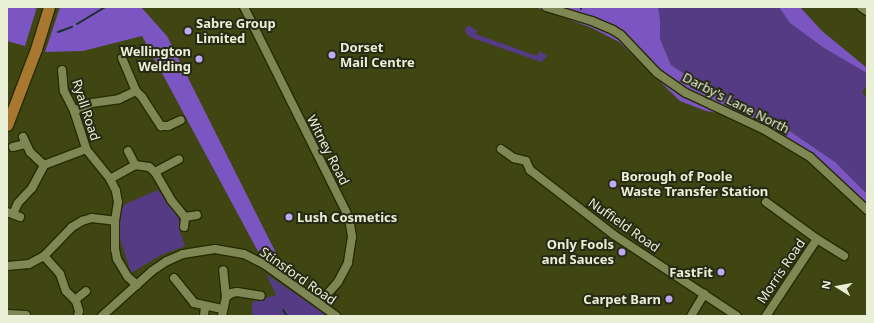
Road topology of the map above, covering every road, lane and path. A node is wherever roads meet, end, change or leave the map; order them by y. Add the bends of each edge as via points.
1 (49, 7) edge
2 (244, 7) edge
3 (546, 7) edge
4 (861, 7) edge
5 (867, 11) edge
6 (122, 58) dead end
7 (62, 70) dead end
8 (136, 91) junction
9 (74, 111) junction
10 (181, 120) dead end
11 (7, 125) edge
12 (13, 147) dead end
13 (86, 149) junction
14 (502, 149) dead end
15 (128, 150) dead end
16 (179, 159) dead end
17 (44, 165) junction
18 (135, 165) junction
19 (155, 172) junction
20 (110, 179) junction
21 (766, 202) dead end
22 (867, 210) edge
23 (13, 214) edge
24 (197, 215) dead end
25 (185, 217) junction
26 (115, 221) junction
27 (184, 227) dead end
28 (817, 239) junction
29 (44, 256) junction
30 (844, 256) dead end
31 (7, 266) edge
32 (223, 270) dead end
33 (174, 278) dead end
34 (137, 285) junction
35 (86, 291) dead end
36 (704, 294) junction
37 (261, 296) dead end
38 (226, 297) junction
39 (75, 300) junction
40 (319, 304) junction
41 (205, 306) junction
42 (223, 312) edge
43 (7, 313) edge
44 (26, 315) dead end
45 (78, 316) edge
46 (102, 316) edge
47 (204, 316) edge
48 (336, 316) edge
49 (691, 316) edge
50 (737, 316) edge
51 (766, 316) edge

1 - 11 main road
2 - 40 street, Witney Road via 350,224 352,237 348,263 338,282
3 - 22 street, Darby's Lane North via 592,21 621,35 657,73 686,93 765,130 810,157
4 - 5 street
6 - 8 street
7 - 9 street, Ryall Road via 64,91
8 - 9 street via 119,99 92,103
8 - 10 street via 161,126 168,126
9 - 13 street, Ryall Road
12 - 17 street via 24,141 32,155
13 - 17 street
13 - 20 street, Ryall Road
14 - 36 street, Nuffield Road via 514,158 526,161 530,170 614,235
15 - 18 street
16 - 19 street
17 - 23 street via 32,188 18,203
18 - 19 street via 149,167
18 - 20 street
19 - 25 street via 171,200
20 - 26 street, Ryall Road via 118,202
21 - 28 street, Morris Road
24 - 25 street
25 - 27 street
26 - 29 street via 92,218 82,220
26 - 34 street, Ryall Road via 117,259 128,277
28 - 30 street, Morris Road
28 - 51 street, Morris Road
29 - 31 street via 29,264
29 - 39 street via 60,274 66,291
32 - 38 street
33 - 41 street via 194,302
34 - 40 street, Stinsford Road via 152,271 183,254 215,249 253,258
34 - 46 street, Stinsford Road
35 - 39 street
36 - 49 street
36 - 50 street, Nuffield Road
37 - 38 street via 232,292
38 - 42 street
39 - 45 street
40 - 48 street, Stinsford Road
41 - 42 street
41 - 47 street
43 - 44 street

